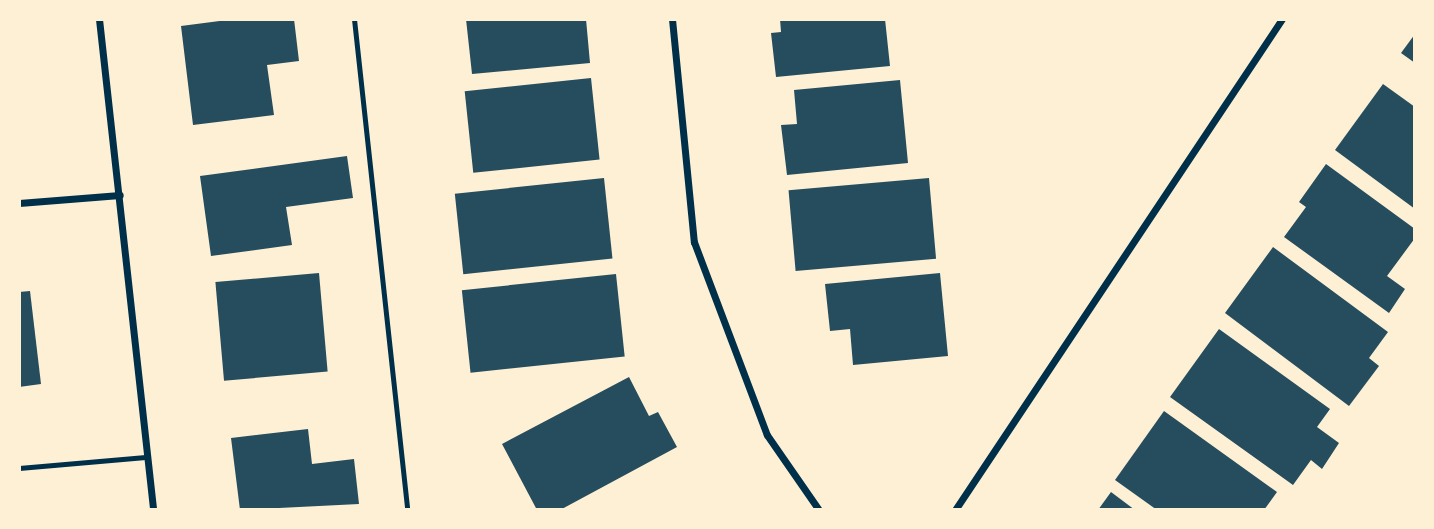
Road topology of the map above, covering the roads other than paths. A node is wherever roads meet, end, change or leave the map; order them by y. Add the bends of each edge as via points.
1 (99, 19) edge
2 (354, 19) edge
3 (672, 19) edge
4 (1282, 19) edge
5 (120, 195) junction
6 (19, 203) edge
7 (146, 457) junction
8 (19, 468) edge
9 (153, 510) edge
10 (407, 510) edge
11 (819, 510) edge
12 (955, 510) edge

1 - 5 street
2 - 10 lane
3 - 11 street via 694,242 767,435
4 - 12 street
5 - 6 street
5 - 7 street
7 - 8 lane
7 - 9 street

